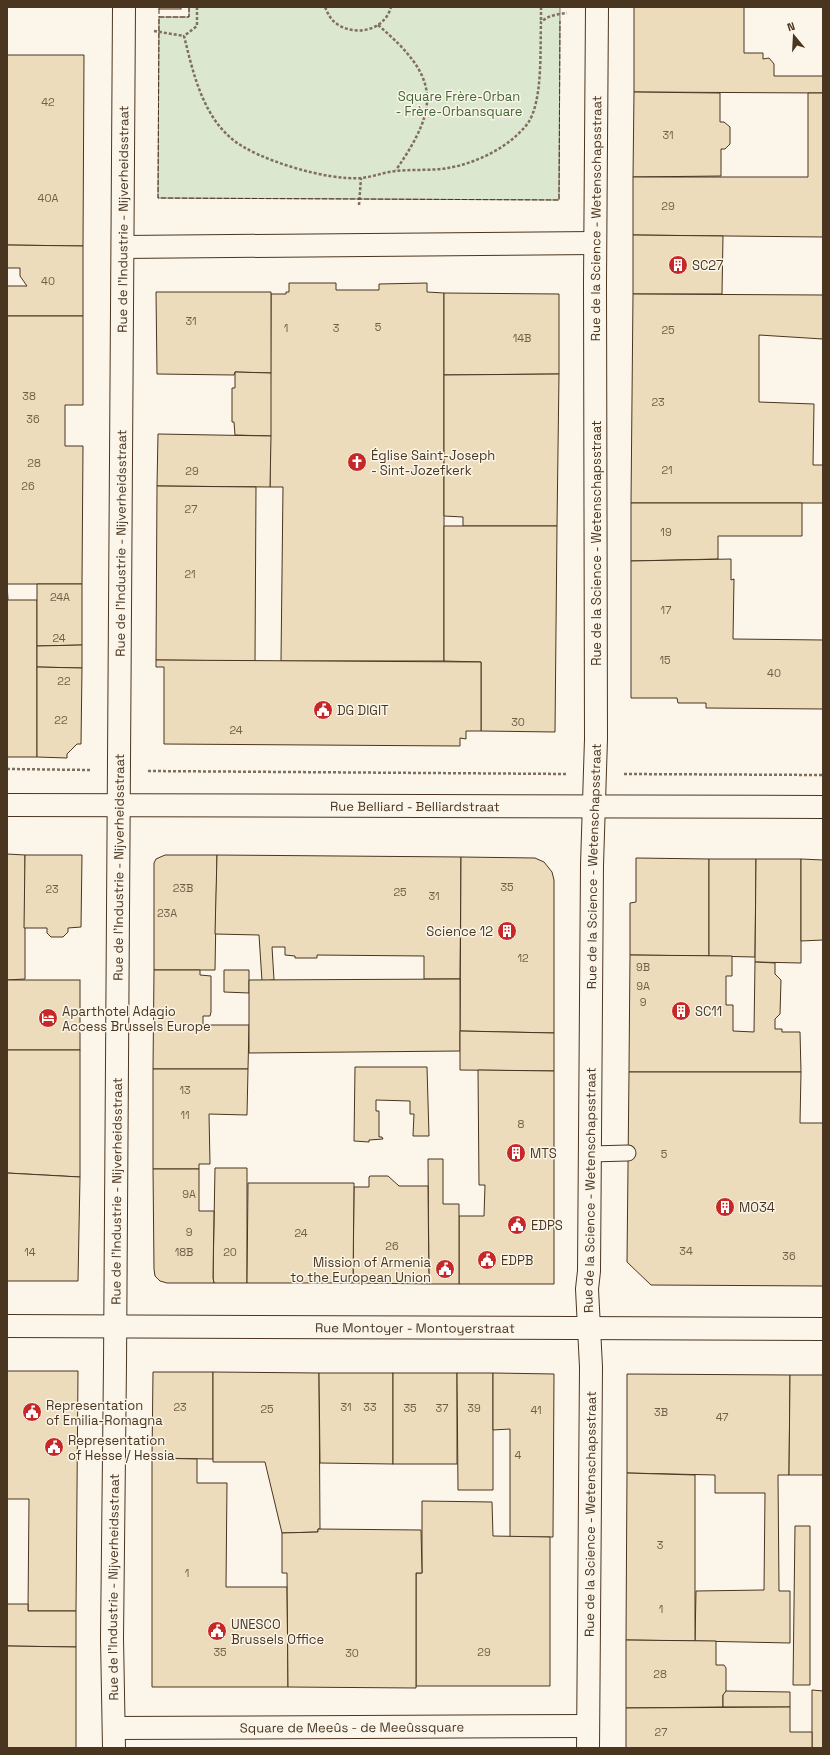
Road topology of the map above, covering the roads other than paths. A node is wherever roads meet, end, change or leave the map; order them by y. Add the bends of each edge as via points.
1 (124, 7) edge
2 (597, 7) edge
3 (595, 243) junction
4 (123, 247) junction
5 (7, 805) edge
6 (118, 806) junction
7 (594, 806) junction
8 (823, 807) edge
9 (628, 1153) dead end
10 (590, 1154) junction
11 (7, 1326) edge
12 (116, 1327) junction
13 (589, 1329) junction
14 (823, 1329) edge
15 (588, 1726) junction
16 (114, 1738) edge
17 (588, 1748) edge

1 - 4 street, Rue de l'Industrie - Nijverheidsstraat
2 - 3 street, Rue de la Science - Wetenschapsstraat
3 - 4 street
3 - 7 street, Rue de la Science - Wetenschapsstraat
4 - 6 street, Rue de l'Industrie - Nijverheidsstraat
5 - 6 street, Rue Belliard - Belliardstraat
6 - 7 street, Rue Belliard - Belliardstraat
6 - 12 street, Rue de l'Industrie - Nijverheidsstraat
7 - 8 street, Rue Belliard - Belliardstraat
7 - 10 street, Rue de la Science - Wetenschapsstraat
9 - 10 lane
10 - 13 street, Rue de la Science - Wetenschapsstraat via 590,1271 587,1289
11 - 12 street, Rue Montoyer - Montoyerstraat
12 - 13 street, Rue Montoyer - Montoyerstraat
12 - 16 street, Rue de l'Industrie - Nijverheidsstraat via 112,1638
13 - 14 street, Rue Montoyer - Montoyerstraat
13 - 15 street, Rue de la Science - Wetenschapsstraat
15 - 16 street, Square de Meeûs - de Meeûssquare
15 - 17 street

